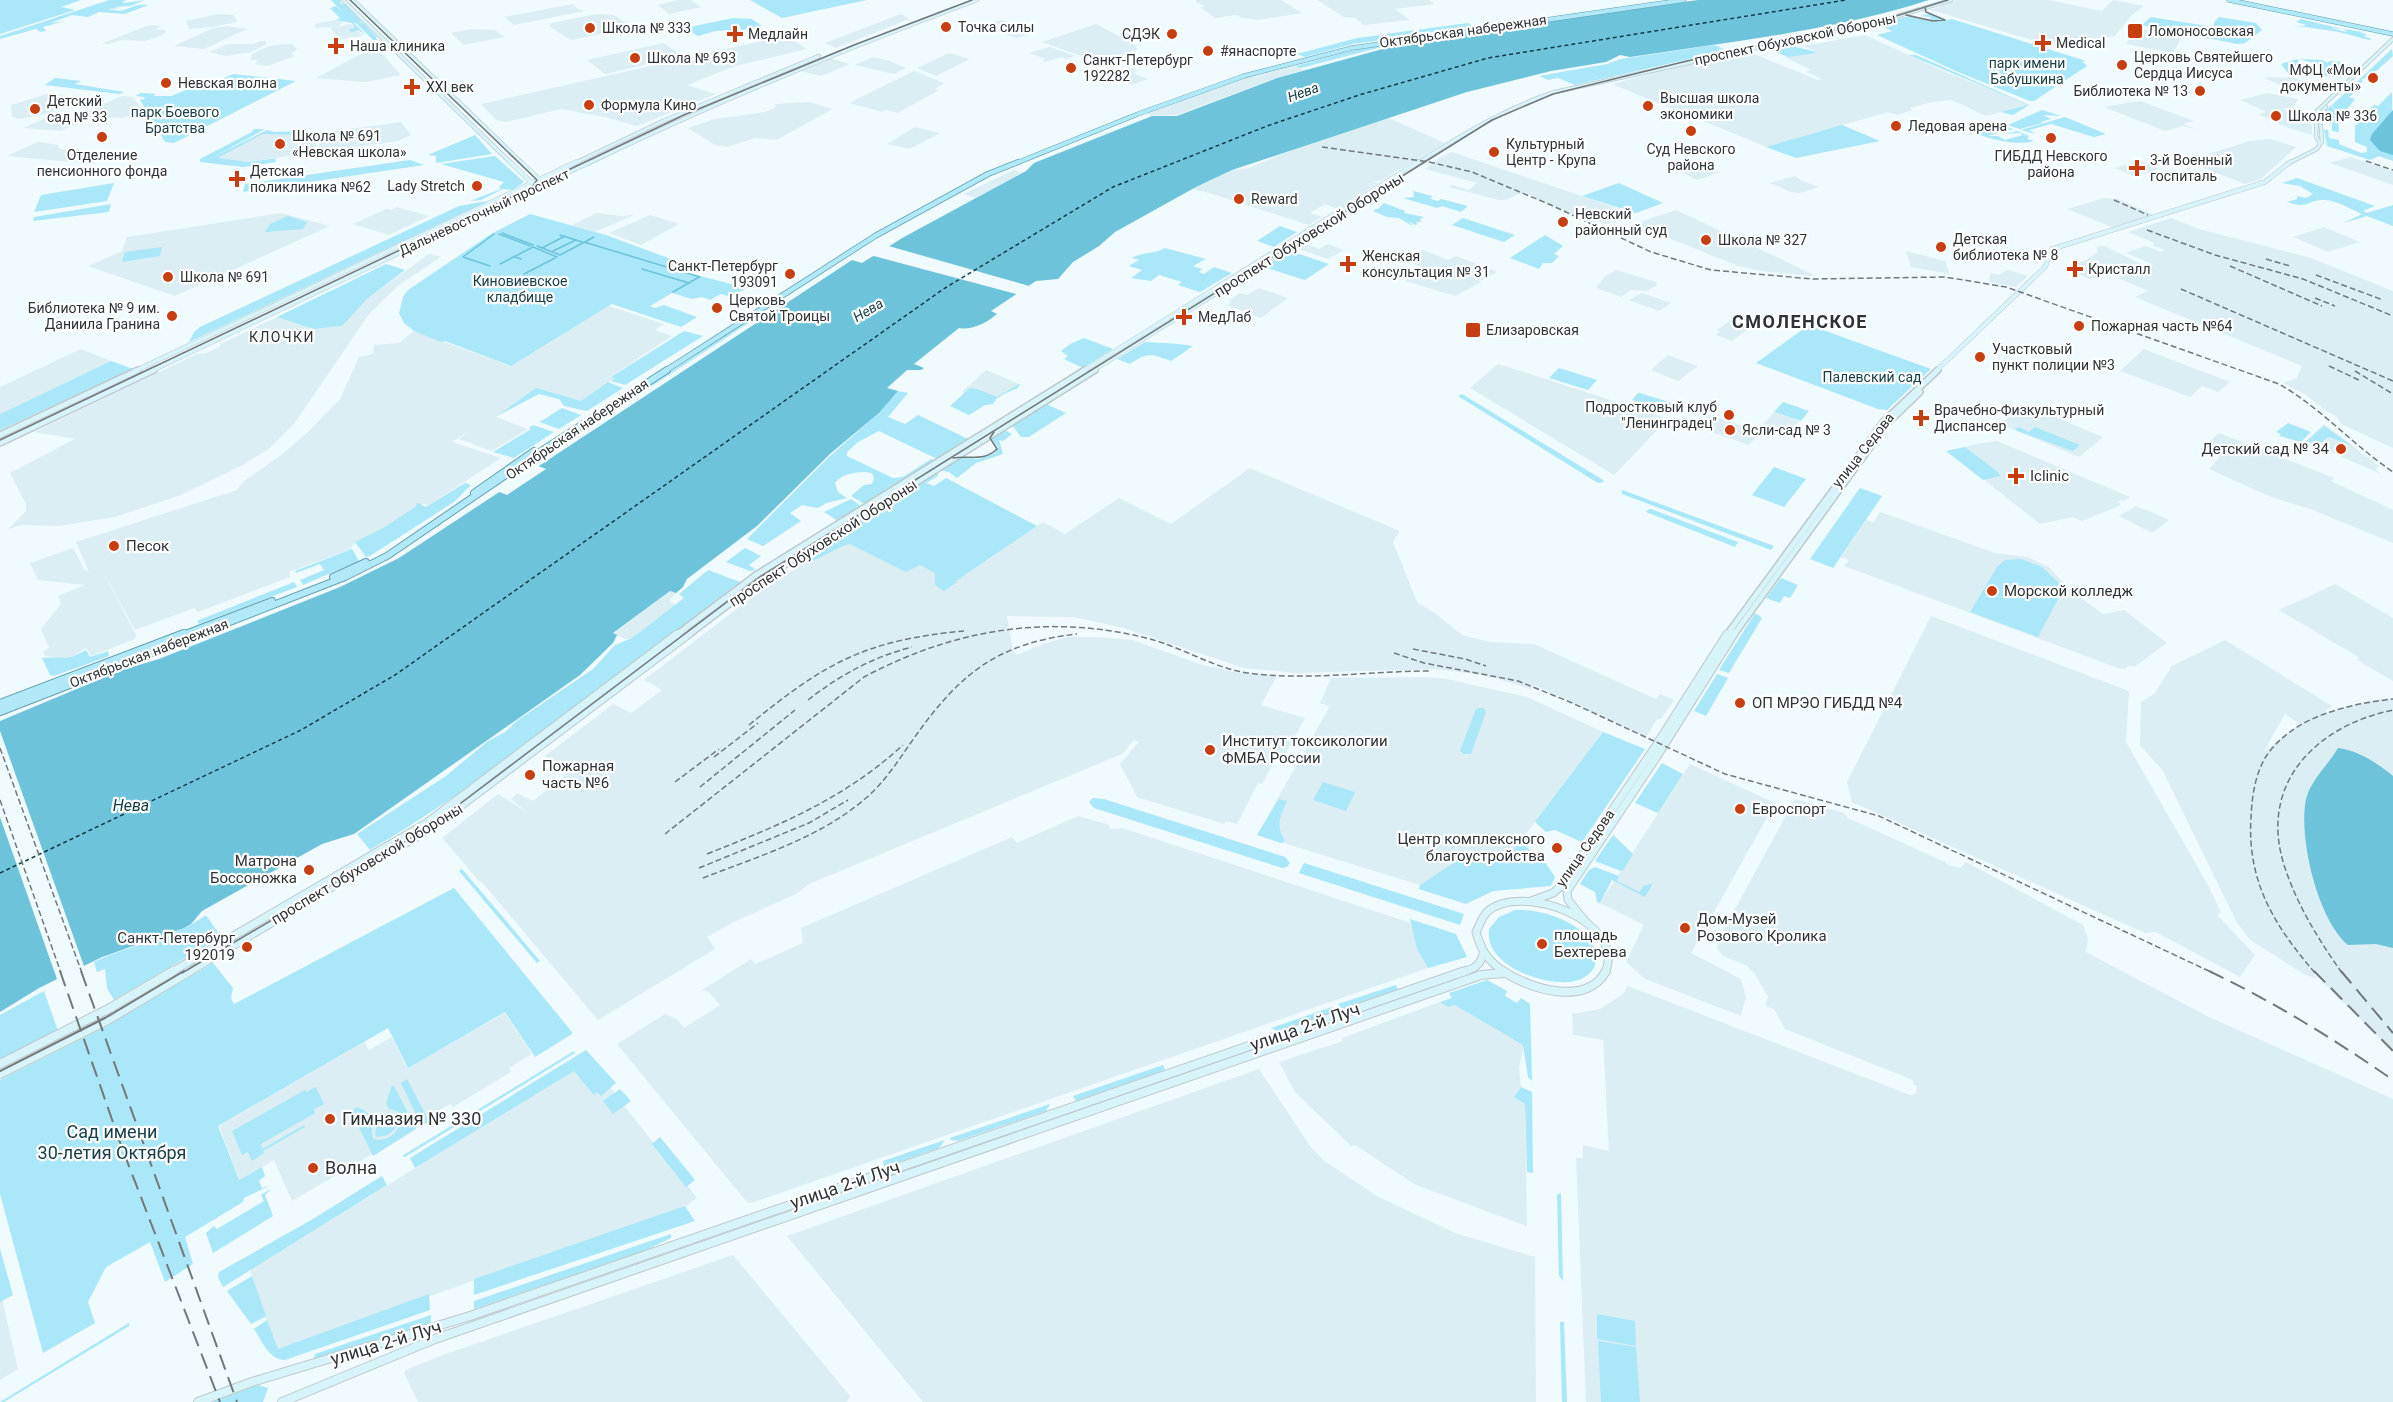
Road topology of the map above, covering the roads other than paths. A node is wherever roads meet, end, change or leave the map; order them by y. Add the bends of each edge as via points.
1 (343, 0) edge
2 (354, 0) edge
3 (966, 0) edge
4 (976, 0) edge
5 (1674, 0) edge
6 (1684, 0) edge
7 (1951, 0) edge
8 (2229, 0) edge
9 (2236, 0) edge
10 (2393, 33) edge
11 (2393, 41) edge
12 (1638, 73) junction
13 (1242, 75) junction
14 (1137, 113) junction
15 (541, 182) junction
16 (532, 183) junction
17 (315, 286) junction
18 (323, 289) junction
19 (0, 435) edge
20 (0, 442) edge
21 (0, 704) edge
22 (0, 711) edge
23 (1530, 901) junction
24 (1586, 922) junction
25 (1483, 954) junction
26 (1503, 973) junction
27 (0, 1064) edge
28 (0, 1074) edge
29 (203, 1401) edge
30 (282, 1402) edge

1 - 16 main road
2 - 15 main road
3 - 15 main road, Дальневосточный проспект via 704,103
4 - 15 main road, Дальневосточный проспект via 716,103
5 - 13 main road, Октябрьская набережная via 1363,44
6 - 13 main road, Октябрьская набережная via 1367,45
7 - 12 main road, проспект Обуховской Обороны via 1884,20
8 - 10 main road
9 - 10 main road
11 - 23 main road, улица Седова via 2317,111 2318,149 2286,164 2270,179 2052,249 2045,267 1883,422 1737,618 1560,887
11 - 24 main road, улица Седова via 2321,112 2321,150 2290,165 2262,186 2056,250 2049,269 1887,424 1743,620 1567,891 1568,900
12 - 27 main road, проспект Обуховской Обороны via 1545,95 1478,125 756,575 424,824 110,1008
12 - 28 main road, проспект Обуховской Обороны via 1543,98 1483,126 762,579 430,829 106,1021
13 - 14 main road
14 - 21 main road, Октябрьская набережная via 981,173 880,229 367,561
14 - 22 main road, Октябрьская набережная via 988,174 889,228 538,453 387,556 356,572
15 - 16 main road
15 - 18 main road, Дальневосточный проспект
16 - 17 main road, Дальневосточный проспект
17 - 18 main road
17 - 19 main road, Дальневосточный проспект
18 - 20 main road, Дальневосточный проспект
23 - 24 main road
23 - 25 main road via 1507,902 1483,916 1477,934
24 - 26 main road via 1600,936 1608,953 1607,970 1594,985 1563,992 1525,984
25 - 26 main road
25 - 29 main road, улица 2-й Луч via 1475,968 470,1316
26 - 30 main road, улица 2-й Луч via 1481,975 435,1339

